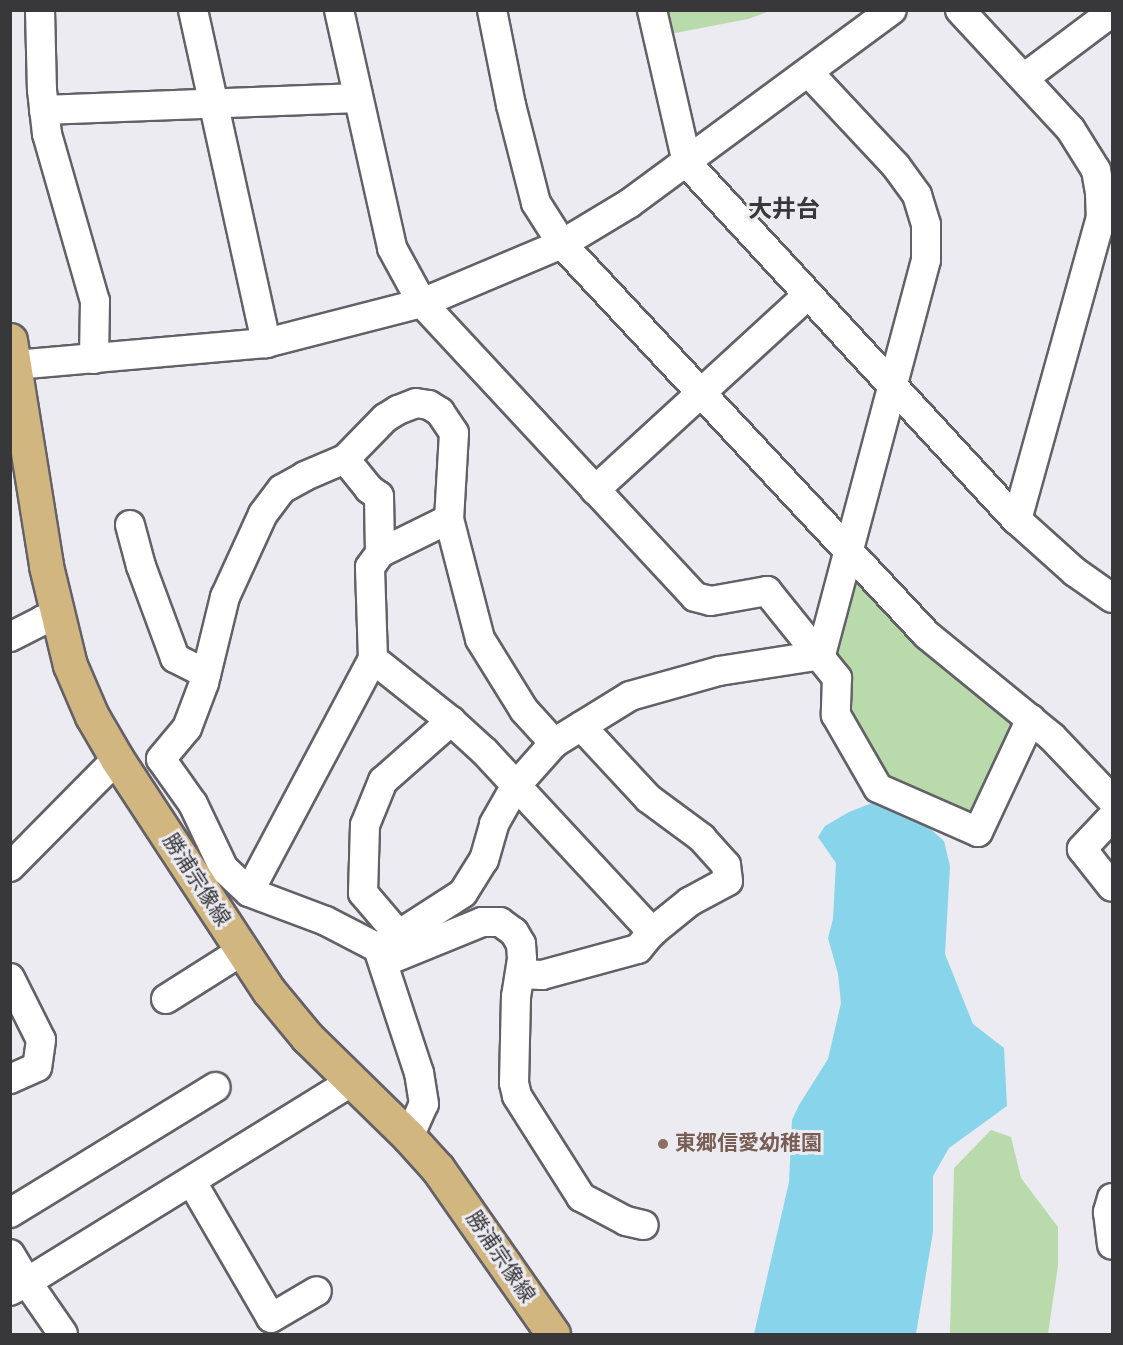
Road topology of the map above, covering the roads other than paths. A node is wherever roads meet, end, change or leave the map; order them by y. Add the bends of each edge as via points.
1 (40, 10) edge
2 (193, 10) edge
3 (339, 10) edge
4 (492, 10) edge
5 (652, 10) edge
6 (892, 10) edge
7 (960, 10) edge
8 (1113, 12) edge
9 (809, 73) junction
10 (1024, 78) junction
11 (358, 98) junction
12 (214, 104) junction
13 (44, 110) junction
14 (687, 163) junction
15 (1104, 172) edge
16 (562, 244) junction
17 (808, 295) junction
18 (422, 303) junction
19 (266, 343) junction
20 (13, 353) edge
21 (94, 359) junction
22 (893, 388) junction
23 (699, 393) junction
24 (345, 459) junction
25 (595, 490) junction
26 (449, 519) junction
27 (1017, 520) junction
28 (130, 525) dead end
29 (380, 553) junction
30 (848, 553) junction
31 (1113, 598) edge
32 (57, 617) junction
33 (10, 637) edge
34 (820, 655) junction
35 (373, 659) junction
36 (206, 675) junction
37 (1031, 719) junction
38 (451, 721) junction
39 (581, 726) junction
40 (554, 743) junction
41 (117, 759) junction
42 (515, 787) junction
43 (1113, 800) edge
44 (1113, 817) edge
45 (10, 867) edge
46 (1113, 887) edge
47 (249, 892) junction
48 (652, 932) junction
49 (387, 948) junction
50 (242, 951) junction
51 (521, 974) junction
52 (10, 978) edge
53 (166, 999) dead end
54 (10, 1079) edge
55 (352, 1082) junction
56 (216, 1087) dead end
57 (410, 1137) junction
58 (192, 1182) junction
59 (1113, 1198) edge
60 (10, 1213) edge
61 (644, 1225) dead end
62 (1113, 1245) edge
63 (10, 1254) edge
64 (19, 1287) edge
65 (317, 1291) dead end
66 (63, 1335) edge
67 (553, 1335) edge

1 - 13 street
2 - 12 street
3 - 11 street
4 - 16 street via 536,203
5 - 14 street
6 - 9 street
7 - 10 street
8 - 10 street
9 - 14 street
9 - 22 street via 896,166 916,195 926,225 927,260
10 - 15 street
11 - 12 street
11 - 18 street via 392,248
12 - 13 street
12 - 19 street
13 - 21 street via 47,134 95,301
14 - 16 street
14 - 17 street
15 - 27 street via 1101,217
16 - 18 street
16 - 23 street
17 - 22 street
17 - 23 street
18 - 19 street
18 - 25 street
19 - 21 street
20 - 21 street
20 - 32 main road, 勝浦宗像線
22 - 27 street
22 - 30 street
23 - 25 street
23 - 30 street
24 - 26 street via 384,417 416,403 429,405 440,412 454,433
24 - 29 street via 369,489 380,496
24 - 36 street via 282,489 263,514 225,597
25 - 34 street via 695,597 711,601 767,591
26 - 29 street
26 - 40 street via 480,639 524,710
27 - 31 street via 1075,572
28 - 36 street via 175,658
29 - 35 street via 370,567 369,579
30 - 34 street
30 - 37 street via 927,635
32 - 33 street
32 - 41 main road, 勝浦宗像線 via 79,686
34 - 37 street via 837,678 836,715 878,788 978,832
34 - 39 street via 719,671 630,696
35 - 38 street
35 - 47 street
36 - 47 street via 187,728 162,759 193,804 224,869
37 - 43 street
38 - 42 street
38 - 49 street via 382,781 365,825 363,893
39 - 40 street
39 - 48 street via 648,798 702,838 726,865 728,881 689,902
40 - 42 street
41 - 45 street
41 - 50 main road, 勝浦宗像線
42 - 48 street
42 - 49 street via 494,824 484,861 463,893
44 - 46 street via 1082,849
47 - 49 street
48 - 51 street via 638,949 542,975
49 - 51 street via 482,922 500,922 514,932 521,944
49 - 57 street via 424,1104
50 - 53 street
50 - 55 main road, 勝浦宗像線 via 307,1038
51 - 61 street via 516,996 514,1083 518,1096 581,1197 626,1221
52 - 54 street via 41,1040 38,1067
55 - 57 main road, 勝浦宗像線
55 - 58 street
56 - 60 street
57 - 67 main road, 勝浦宗像線 via 465,1205
58 - 64 street
58 - 65 street via 271,1318
59 - 62 street via 1108,1212
63 - 64 street
64 - 66 street

